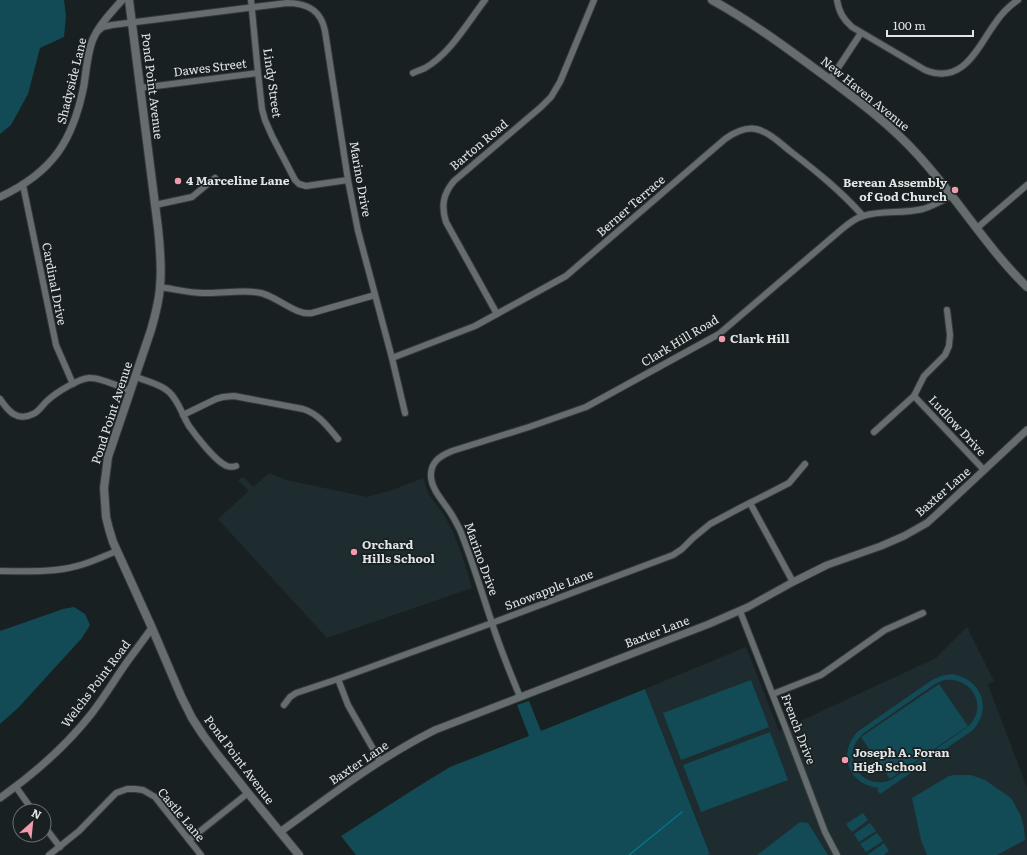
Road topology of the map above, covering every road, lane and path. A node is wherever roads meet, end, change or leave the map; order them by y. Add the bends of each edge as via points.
1 (122, 0) edge
2 (129, 0) edge
3 (251, 0) edge
4 (485, 0) edge
5 (594, 0) edge
6 (712, 0) edge
7 (838, 0) edge
8 (1018, 0) edge
9 (1008, 3) edge
10 (252, 8) junction
11 (132, 22) junction
12 (96, 33) junction
13 (861, 33) junction
14 (258, 73) junction
15 (413, 73) dead end
16 (830, 80) junction
17 (140, 88) junction
18 (214, 178) dead end
19 (348, 180) junction
20 (23, 185) junction
21 (1027, 185) edge
22 (951, 196) junction
23 (0, 197) edge
24 (154, 205) junction
25 (863, 216) junction
26 (977, 228) junction
27 (160, 287) junction
28 (1027, 287) edge
29 (375, 295) junction
30 (946, 310) dead end
31 (497, 314) junction
32 (392, 358) junction
33 (136, 377) junction
34 (73, 384) junction
35 (131, 391) junction
36 (914, 396) junction
37 (0, 399) edge
38 (405, 413) dead end
39 (183, 415) junction
40 (1027, 430) edge
41 (874, 432) dead end
42 (338, 439) dead end
43 (441, 456) joint
44 (805, 464) dead end
45 (236, 466) dead end
46 (984, 470) junction
47 (750, 503) junction
48 (117, 551) junction
49 (0, 571) edge
50 (793, 582) junction
51 (740, 611) junction
52 (922, 613) dead end
53 (492, 624) junction
54 (152, 628) junction
55 (338, 679) junction
56 (773, 694) junction
57 (520, 697) junction
58 (284, 705) dead end
59 (380, 761) junction
60 (16, 787) junction
61 (248, 793) junction
62 (0, 798) edge
63 (27, 803) edge
64 (280, 832) junction
65 (52, 836) edge
66 (190, 840) junction
67 (60, 847) junction
68 (49, 855) edge
69 (201, 855) edge
70 (299, 855) edge
71 (837, 855) edge

1 - 12 street, Shadyside Lane
2 - 11 main road, Pond Point Avenue
3 - 10 street, Lindy Street
4 - 15 street via 439,58
5 - 31 street, Barton Road via 551,97 454,181 445,194 443,208 446,222
6 - 16 main road, New Haven Avenue via 755,25
7 - 13 street via 845,21
8 - 9 street
9 - 13 street via 972,58 957,70 947,73 938,74 925,70
10 - 11 street, Marino Drive
10 - 14 street, Lindy Street
10 - 19 street, Marino Drive via 287,3 299,4 311,8 321,19
11 - 12 street, Shadyside Lane via 106,26
11 - 17 main road, Pond Point Avenue
12 - 20 street, Shadyside Lane via 79,109 70,132 55,157
13 - 16 street
14 - 17 street, Dawes Street
14 - 19 street, Lindy Street via 265,120 297,182 302,186 309,186
16 - 22 main road, New Haven Avenue via 905,141
17 - 24 main road, Pond Point Avenue
18 - 24 street via 192,197
19 - 29 street, Marino Drive
20 - 23 street, Shadyside Lane
20 - 34 street, Cardinal Drive via 56,345
21 - 26 street
22 - 25 street, Clark Hill Road via 922,209
22 - 26 main road, New Haven Avenue
24 - 27 main road, Pond Point Avenue via 160,258
25 - 31 street, Berner Terrace via 830,183 771,136 758,130 744,129 725,139 566,276
25 - 43 street, Clark Hill Road via 849,223 718,334 586,407
26 - 28 main road, New Haven Avenue
27 - 29 street via 201,294 262,293 306,314
27 - 33 main road, Pond Point Avenue via 155,316
29 - 32 street, Marino Drive
30 - 36 street via 950,336 948,350 942,360 924,376
31 - 32 street, Berner Terrace via 475,326
32 - 38 street, Marino Drive
33 - 35 main road, Pond Point Avenue
33 - 39 street via 169,391
34 - 35 street via 95,378
34 - 37 street via 49,399 34,414 25,416 11,413
35 - 48 main road, Pond Point Avenue via 108,457 104,488 106,517
36 - 41 street
36 - 46 street, Ludlow Drive
39 - 42 street via 216,398 234,396 310,411 316,414
39 - 45 street via 213,454 226,466
40 - 46 street, Baxter Lane
43 - 53 street, Marino Drive via 433,465 431,478 464,539
44 - 47 street, Snowapple Lane via 789,483
46 - 50 street, Baxter Lane via 927,523 904,536 827,565
47 - 50 street
47 - 53 street, Snowapple Lane via 710,524 673,555
48 - 49 street via 63,569
48 - 54 main road, Pond Point Avenue
50 - 51 street, Baxter Lane
51 - 56 street, French Drive
51 - 57 street, Baxter Lane
52 - 56 street via 885,630 821,675
53 - 55 street, Snowapple Lane
53 - 57 street, Marino Drive
54 - 60 street, Welchs Point Road via 82,724 40,767
54 - 61 main road, Pond Point Avenue via 180,696 192,718
55 - 58 street, Snowapple Lane via 296,693
55 - 59 street via 348,705
56 - 71 street, French Drive via 825,832
57 - 59 street, Baxter Lane via 435,730
59 - 64 street, Baxter Lane
60 - 62 street, Welchs Point Road
60 - 63 street
61 - 64 main road, Pond Point Avenue
61 - 66 street
64 - 70 main road, Pond Point Avenue
65 - 67 street
66 - 67 street, Castle Lane via 155,797 143,790 127,789 116,793
66 - 69 street, Castle Lane
67 - 68 street, Castle Lane

